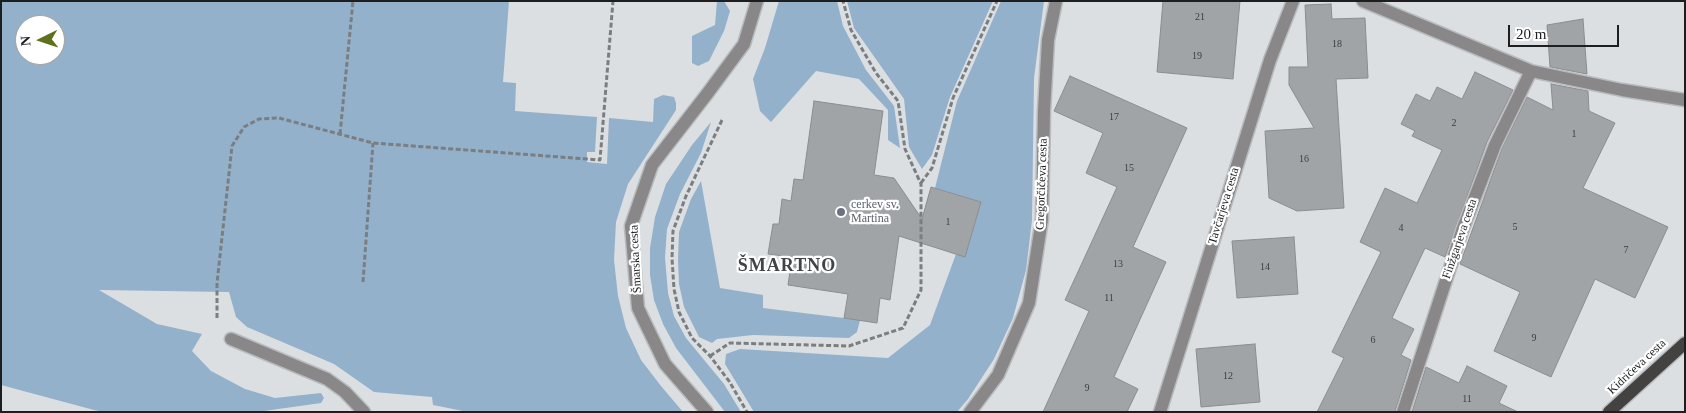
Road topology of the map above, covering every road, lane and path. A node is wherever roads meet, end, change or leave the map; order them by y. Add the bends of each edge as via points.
1 (353, 1) edge
2 (613, 1) edge
3 (757, 1) edge
4 (843, 1) edge
5 (997, 1) edge
6 (1056, 1) edge
7 (1293, 1) edge
8 (1363, 1) edge
9 (1531, 71) junction
10 (1685, 100) edge
11 (722, 120) dead end
12 (340, 134) junction
13 (373, 143) junction
14 (921, 184) junction
15 (363, 282) dead end
16 (231, 339) joint
17 (1685, 343) edge
18 (710, 356) junction
19 (364, 412) edge
20 (707, 412) edge
21 (747, 412) edge
22 (970, 412) edge
23 (1160, 412) edge
24 (1403, 412) edge
25 (1609, 412) edge

1 - 12 path
2 - 13 path via 600,160
3 - 20 street, Šmarska cesta via 744,44 652,165 631,226 638,308 665,364
4 - 14 path via 851,30 876,73 898,101 905,149
5 - 14 path via 954,98 932,168
6 - 22 street, Gregorčičeva cesta via 1048,40 1042,219 1029,303 998,376
7 - 23 street, Tavčarjeva cesta via 1270,60
8 - 9 street
9 - 10 street
9 - 24 street, Finžgarjeva cesta via 1495,145 1462,231
11 - 18 path via 673,231 674,289 680,312 692,338
12 - 13 path
12 - 16 path via 279,118 259,119 244,127 232,146 217,283 217,320
13 - 15 path
14 - 18 path via 921,290 904,328 848,346 730,343
16 - 19 street via 327,379
17 - 25 main road, Kidričeva cesta
18 - 21 path

